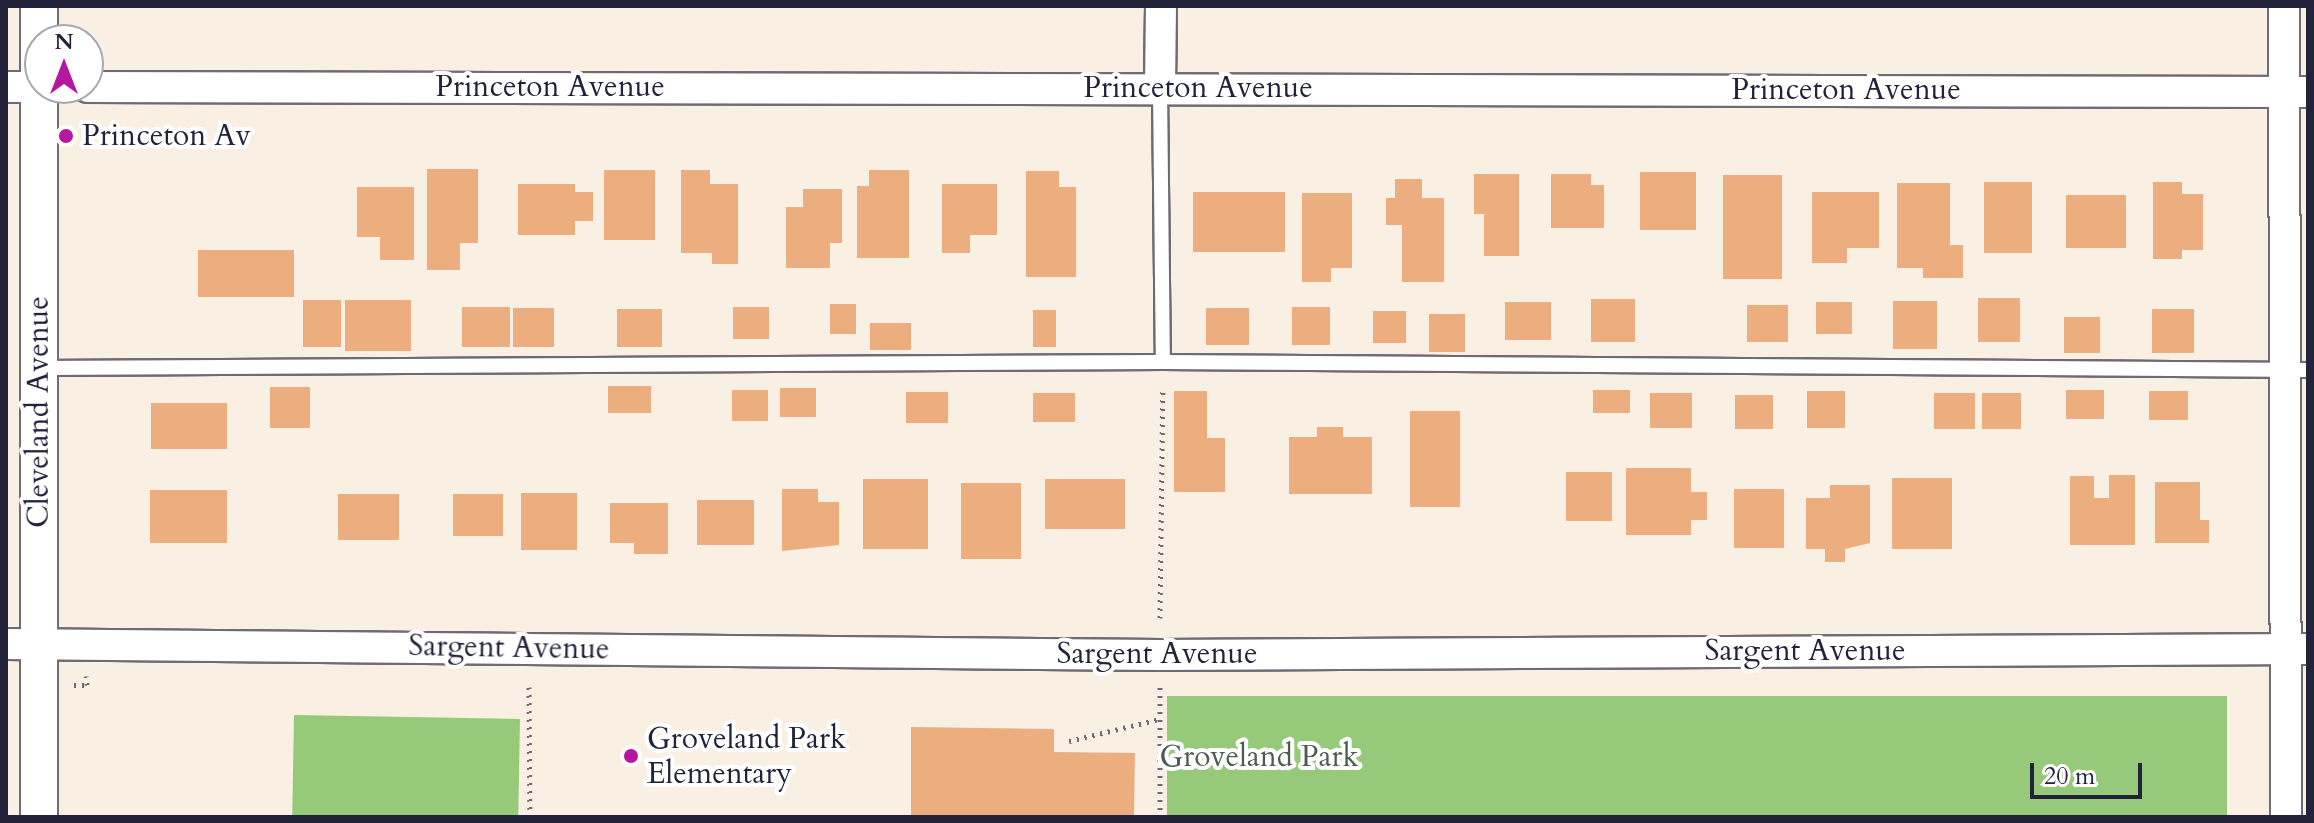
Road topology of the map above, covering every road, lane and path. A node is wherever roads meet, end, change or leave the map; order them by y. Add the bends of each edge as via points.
1 (1161, 6) edge
2 (2284, 6) edge
3 (104, 87) edge
4 (1160, 88) junction
5 (2297, 92) edge
6 (29, 104) edge
7 (1163, 362) junction
8 (38, 368) junction
9 (2298, 370) edge
10 (1160, 618) dead end
11 (41, 643) junction
12 (6, 644) edge
13 (2297, 649) edge
14 (86, 671) dead end
15 (65, 686) dead end
16 (529, 687) dead end
17 (1160, 690) dead end
18 (1160, 719) junction
19 (1069, 741) dead end
20 (39, 817) edge
21 (530, 817) edge
22 (1160, 817) edge
23 (2286, 817) edge

1 - 4 street
2 - 5 street
3 - 4 street, Princeton Avenue
4 - 5 street, Princeton Avenue
4 - 7 lane
5 - 9 street
6 - 8 street, Cleveland Avenue
7 - 8 lane
7 - 9 lane
7 - 10 path
8 - 11 street, Cleveland Avenue
9 - 13 street
11 - 12 street, Sargent Avenue
11 - 13 street, Sargent Avenue via 1145,655
11 - 20 street, Cleveland Avenue
13 - 23 street
14 - 15 path via 87,685
16 - 21 path
17 - 18 path
18 - 19 path
18 - 22 path

